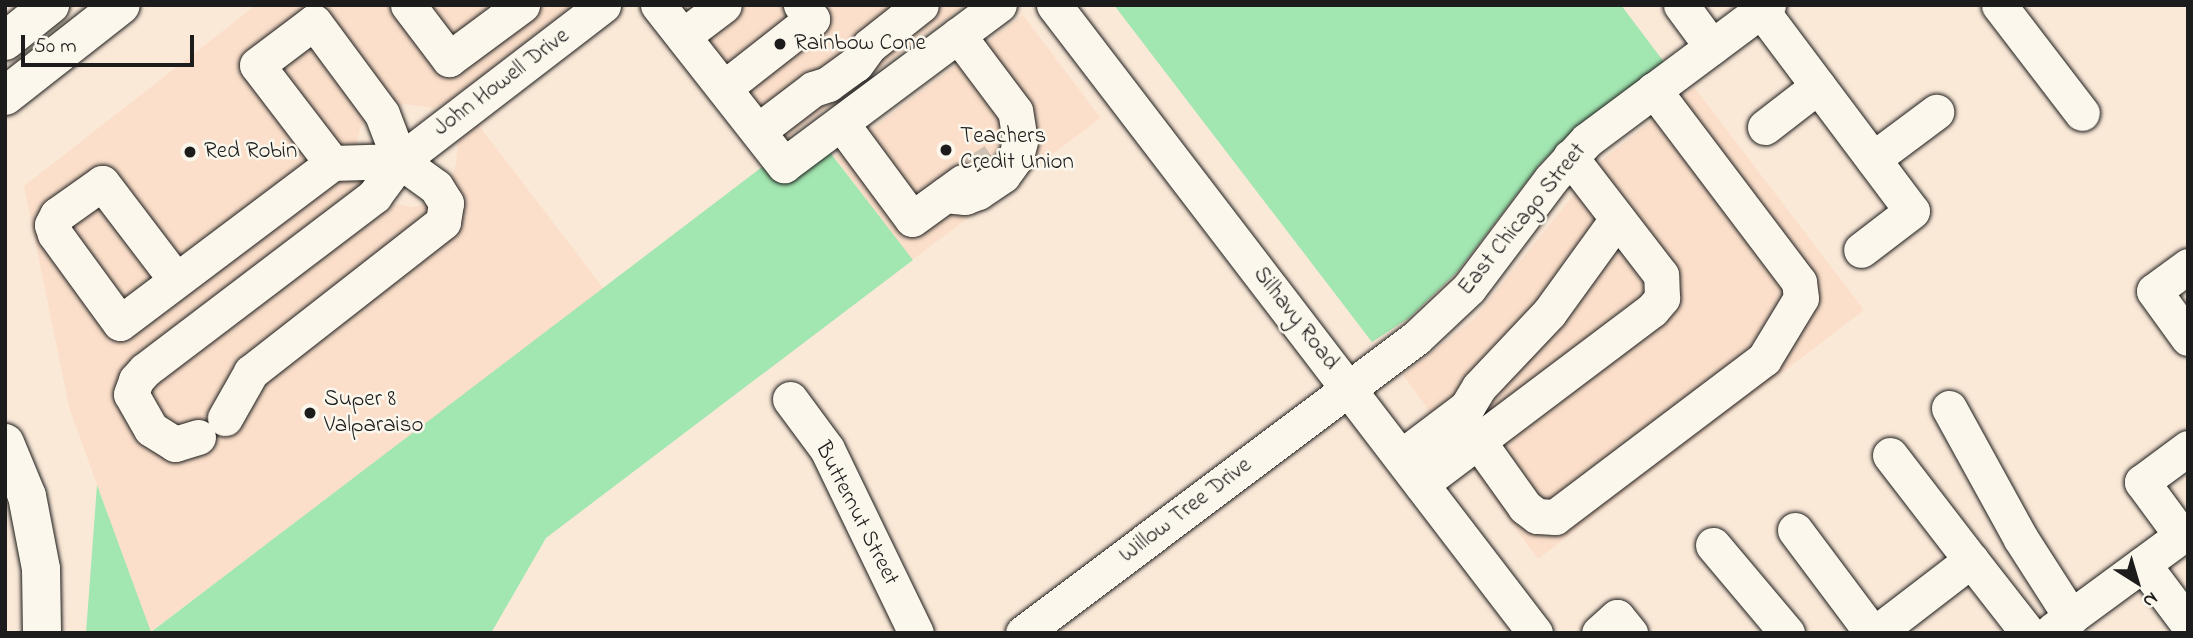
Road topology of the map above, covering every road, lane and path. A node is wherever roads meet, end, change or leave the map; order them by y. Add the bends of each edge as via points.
1 (50, 5) edge
2 (121, 5) edge
3 (408, 5) edge
4 (522, 5) edge
5 (603, 5) edge
6 (658, 5) edge
7 (724, 5) edge
8 (801, 5) edge
9 (921, 5) edge
10 (999, 5) edge
11 (1054, 5) edge
12 (1681, 5) edge
13 (2000, 5) edge
14 (1764, 8) edge
15 (481, 17) edge
16 (958, 35) junction
17 (683, 36) junction
18 (5, 41) edge
19 (1712, 47) junction
20 (462, 50) junction
21 (1818, 86) junction
22 (724, 88) junction
23 (492, 90) junction
24 (1654, 90) junction
25 (5, 96) edge
26 (1936, 112) dead end
27 (2082, 113) dead end
28 (841, 123) junction
29 (1765, 127) dead end
30 (758, 131) junction
31 (1570, 157) junction
32 (1873, 159) junction
33 (400, 161) junction
34 (332, 163) junction
35 (1618, 219) junction
36 (1861, 250) dead end
37 (2188, 266) edge
38 (176, 280) dead end
39 (2188, 338) edge
40 (1349, 389) junction
41 (790, 399) dead end
42 (1467, 407) junction
43 (1949, 408) dead end
44 (1483, 437) junction
45 (5, 443) edge
46 (2188, 448) edge
47 (1891, 455) dead end
48 (1411, 470) junction
49 (1795, 530) dead end
50 (2184, 533) edge
51 (1713, 545) dead end
52 (1971, 560) junction
53 (2143, 564) junction
54 (2188, 624) edge
55 (2052, 629) edge
56 (42, 633) edge
57 (916, 633) edge
58 (1023, 633) edge
59 (1535, 633) edge
60 (1599, 633) edge
61 (1630, 633) edge
62 (1787, 633) edge
63 (1874, 633) edge

1 - 18 main road
2 - 25 main road
3 - 20 street via 449,59
4 - 15 street
5 - 23 street, John Howell Drive
6 - 17 street
7 - 17 street
8 - 22 street via 812,19
9 - 30 street via 869,46 856,64 813,89
10 - 16 street
11 - 40 street, Silhavy Road
12 - 19 street
13 - 27 street
14 - 19 street, East Chicago Street
14 - 21 street
15 - 20 street
16 - 28 street
16 - 28 street via 989,156 912,219
17 - 22 street
19 - 24 street, East Chicago Street
20 - 23 street
21 - 29 street
21 - 32 street
22 - 30 street
23 - 33 street, John Howell Drive
24 - 31 street, East Chicago Street
24 - 44 street via 1799,282 1801,298 1765,359 1555,517 1537,516 1525,507
26 - 32 street
28 - 30 street via 784,165
31 - 35 street
31 - 40 street, East Chicago Street via 1469,288 1416,338
32 - 36 street via 1912,211
33 - 33 street, John Howell Drive via 436,187 446,203 443,222 251,372 211,428 175,444 151,429 131,394 145,370 374,196
33 - 34 street
33 - 34 street via 382,114 314,22 257,65
34 - 38 street
35 - 42 street via 1549,313 1479,387
35 - 44 street via 1661,275 1662,298
37 - 39 street via 2154,292
40 - 48 street, Silhavy Road
40 - 58 street, Willow Tree Drive
41 - 57 street, Butternut Street via 827,449
42 - 44 street
42 - 48 street
43 - 55 street via 2007,515
44 - 48 street
45 - 56 main road via 27,496 41,569
46 - 50 street via 2142,482
47 - 52 street
48 - 59 street, Silhavy Road
49 - 63 street
50 - 53 street
51 - 62 street
52 - 55 street
52 - 63 street
53 - 54 street
53 - 55 street
60 - 61 street via 1617,617

